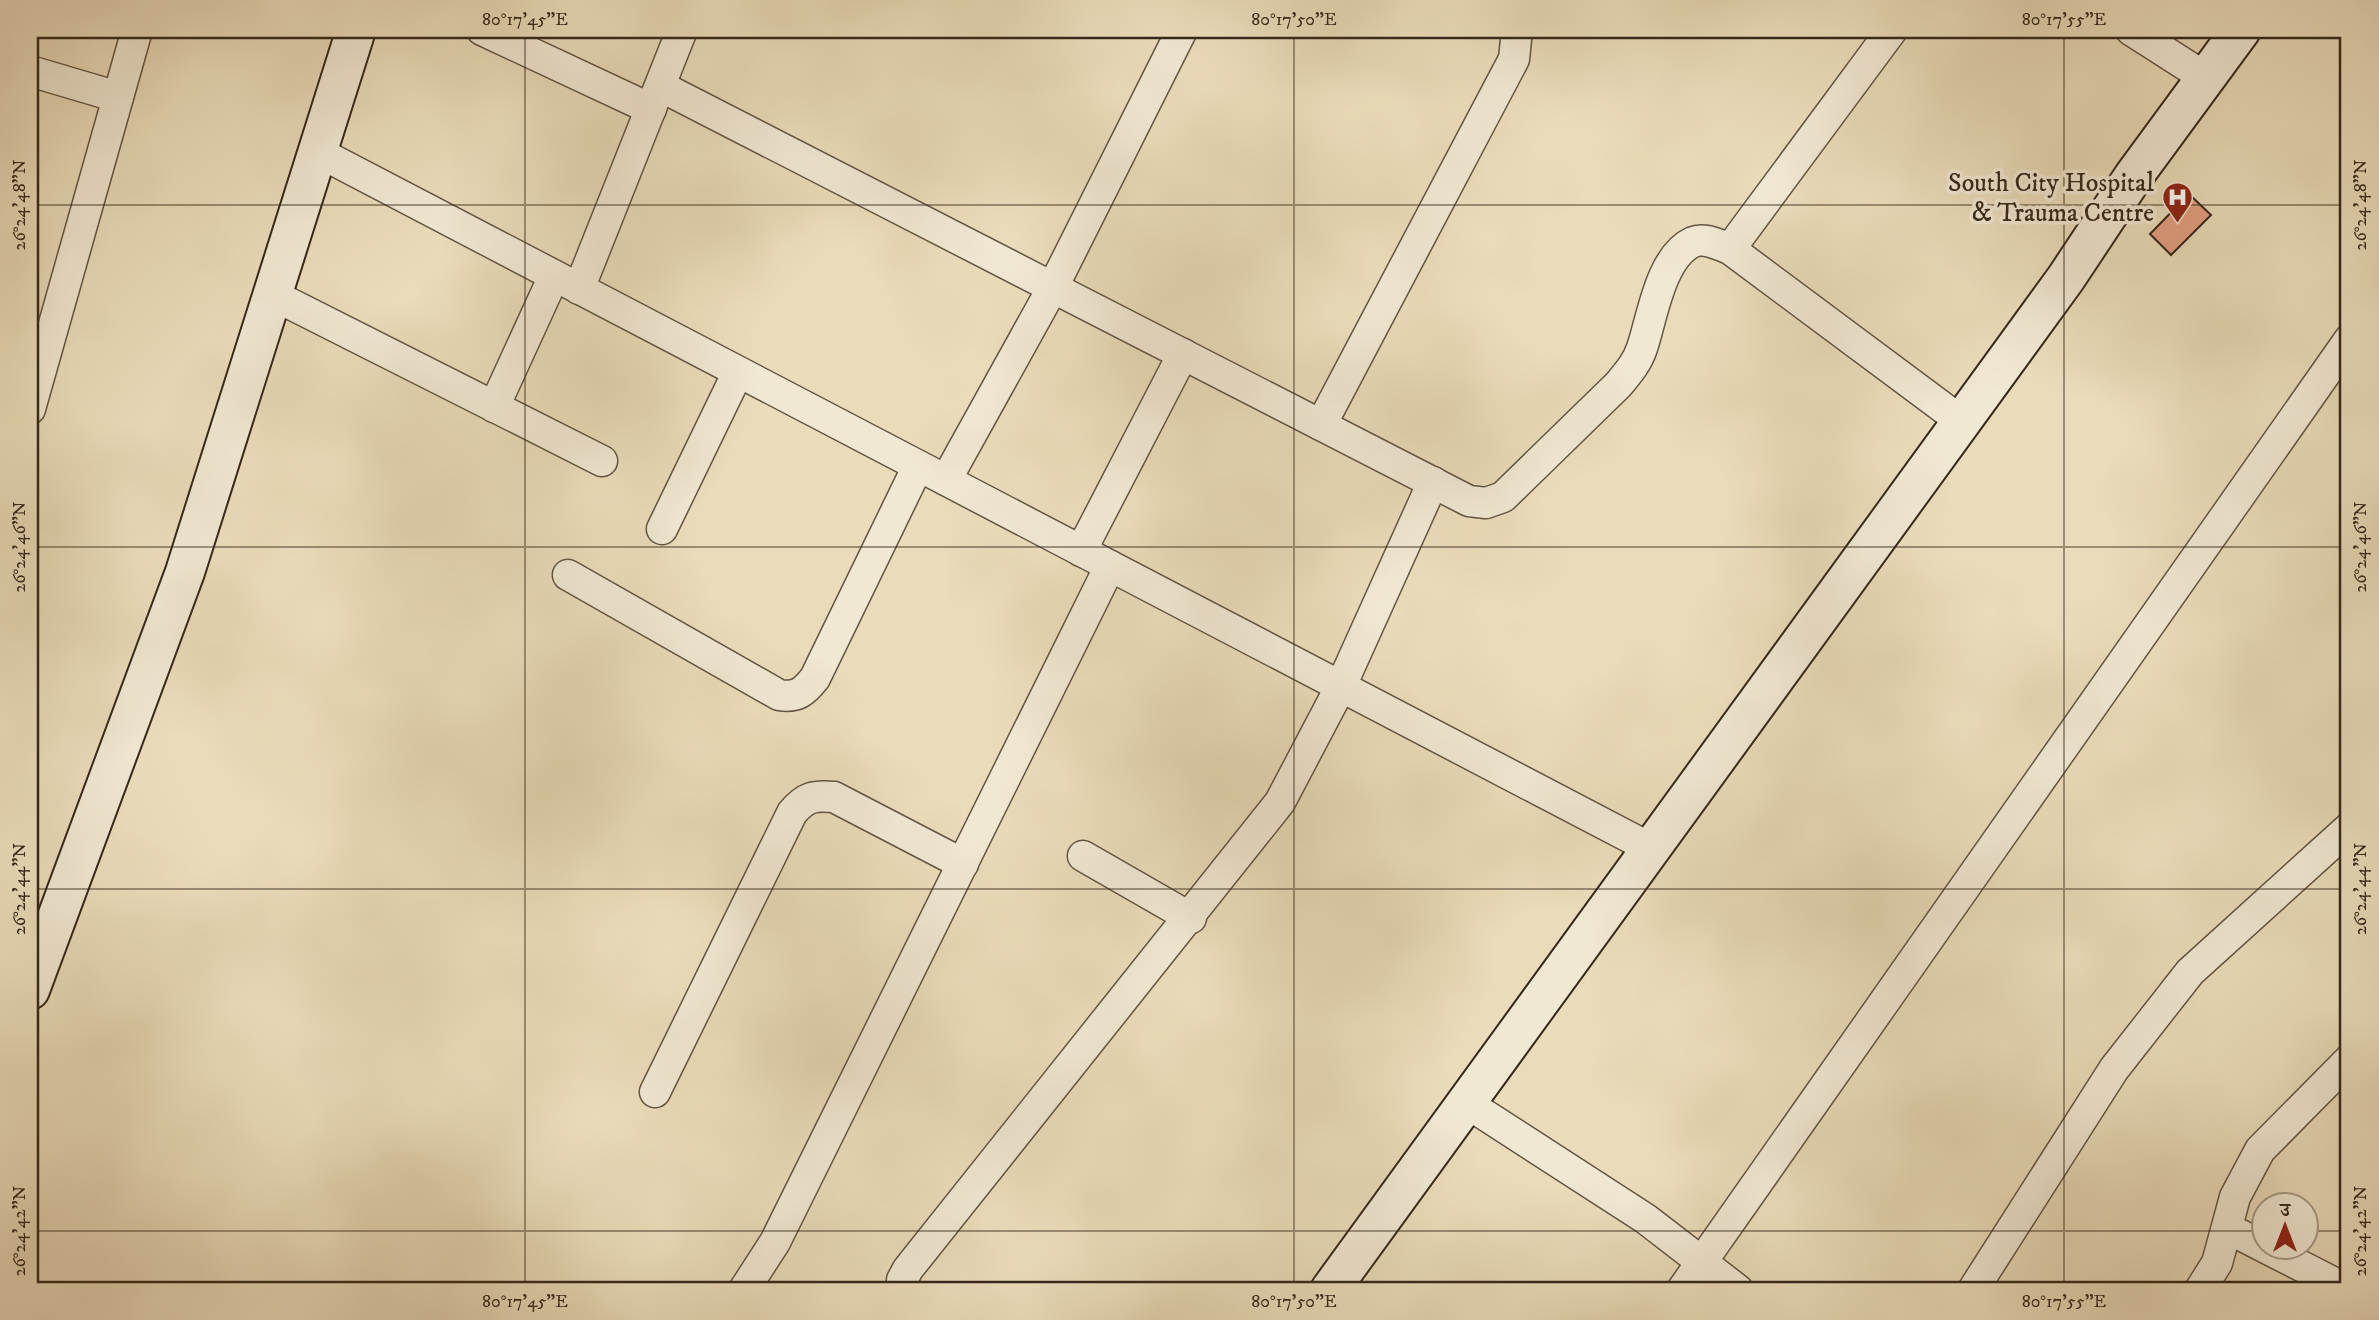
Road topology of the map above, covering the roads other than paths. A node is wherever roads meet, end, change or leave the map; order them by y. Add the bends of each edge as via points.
1 (136, 30) edge
2 (356, 30) edge
3 (482, 30) edge
4 (682, 30) edge
5 (1182, 30) edge
6 (1517, 30) edge
7 (1892, 30) edge
8 (2131, 30) edge
9 (2241, 30) edge
10 (30, 71) edge
11 (2206, 78) junction
12 (118, 97) junction
13 (655, 97) junction
14 (318, 152) junction
15 (1730, 249) junction
16 (567, 282) junction
17 (1053, 287) junction
18 (273, 295) junction
19 (41, 329) edge
20 (2349, 340) edge
21 (1183, 354) junction
22 (738, 372) junction
23 (494, 407) junction
24 (30, 410) edge
25 (1961, 421) junction
26 (1321, 425) junction
27 (602, 461) dead end
28 (918, 466) junction
29 (946, 480) junction
30 (1433, 482) junction
31 (662, 529) dead end
32 (1081, 551) junction
33 (1110, 566) junction
34 (568, 575) dead end
35 (1341, 686) junction
36 (2349, 828) edge
37 (1650, 848) junction
38 (1083, 856) dead end
39 (962, 864) junction
40 (1191, 918) junction
41 (30, 990) edge
42 (2349, 1060) edge
43 (654, 1092) dead end
44 (1465, 1102) junction
45 (2229, 1229) junction
46 (1704, 1263) junction
47 (744, 1290) edge
48 (903, 1290) edge
49 (1330, 1290) edge
50 (1682, 1290) edge
51 (1738, 1290) edge
52 (1973, 1290) edge
53 (2200, 1290) edge
54 (2348, 1290) edge

1 - 12 street
2 - 14 street
3 - 13 street
4 - 13 street
5 - 17 street
6 - 26 street via 1514,59
7 - 15 street
8 - 11 street
9 - 11 street
10 - 12 street
11 - 25 street
12 - 19 street
13 - 16 street
13 - 17 street
14 - 16 street
14 - 18 street
15 - 25 street
15 - 30 street via 1711,241 1694,242 1678,256 1653,305 1634,366 1503,496 1486,503 1469,501
16 - 22 street
16 - 23 street
17 - 21 street
17 - 29 street
18 - 23 street
18 - 41 street via 185,572
19 - 24 street
20 - 46 street
21 - 26 street
21 - 32 street
22 - 28 street
22 - 31 street
23 - 27 street
25 - 37 street
26 - 30 street
28 - 29 street
28 - 34 street via 815,678 804,692 792,697 779,695
29 - 32 street
30 - 35 street
32 - 33 street
33 - 35 street
33 - 39 street
35 - 37 street
35 - 40 street via 1280,802
36 - 52 street via 2190,972 2114,1069
37 - 44 street
38 - 40 street
39 - 43 street via 834,797 816,795 803,800 792,813
39 - 47 street via 775,1242
40 - 48 street via 908,1269
42 - 45 street via 2260,1150 2235,1197
44 - 46 street via 1646,1219
44 - 49 street
45 - 53 street via 2217,1263
45 - 54 street
46 - 50 street
46 - 51 street

